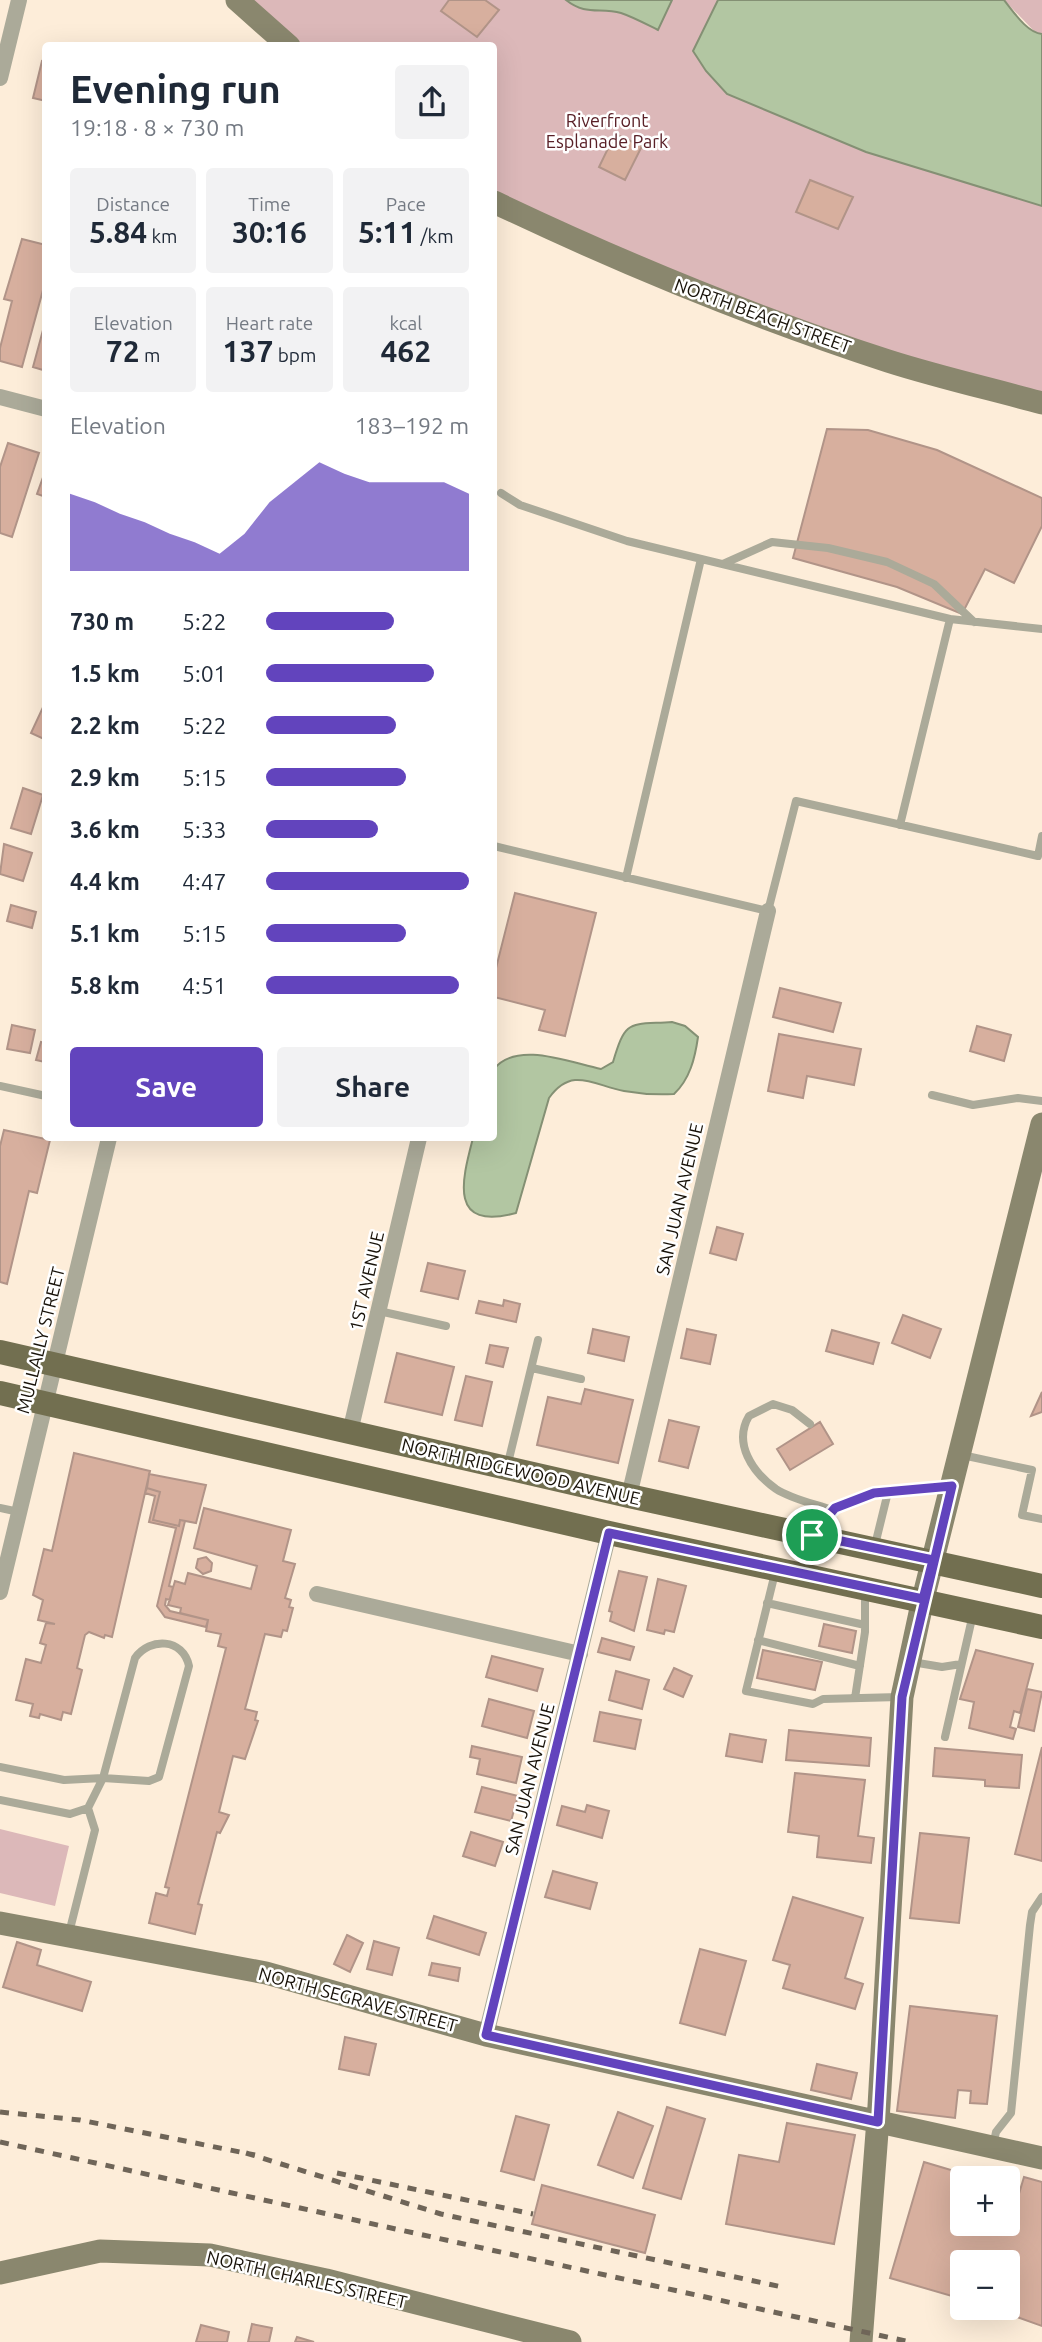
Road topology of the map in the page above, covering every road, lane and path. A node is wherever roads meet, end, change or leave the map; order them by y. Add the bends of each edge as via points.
1 (237, 0) edge
2 (18, 7) edge
3 (0, 9) edge
4 (284, 42) edge
5 (0, 78) edge
6 (497, 204) edge
7 (0, 397) edge
8 (1042, 402) edge
9 (42, 408) edge
10 (501, 493) dead end
11 (701, 559) junction
12 (723, 564) junction
13 (950, 619) junction
14 (974, 622) junction
15 (1042, 629) edge
16 (900, 825) junction
17 (1042, 836) edge
18 (497, 847) edge
19 (626, 878) junction
20 (768, 911) junction
21 (0, 1086) edge
22 (42, 1095) edge
23 (932, 1095) dead end
24 (1042, 1101) edge
25 (1042, 1124) edge
26 (108, 1141) edge
27 (418, 1141) edge
28 (379, 1311) junction
29 (446, 1325) dead end
30 (538, 1340) dead end
31 (0, 1352) edge
32 (54, 1364) junction
33 (532, 1368) junction
34 (581, 1379) dead end
35 (0, 1393) edge
36 (45, 1403) junction
37 (810, 1423) dead end
38 (349, 1432) junction
39 (960, 1455) junction
40 (507, 1468) junction
41 (952, 1486) junction
42 (888, 1492) junction
43 (629, 1496) junction
44 (0, 1508) edge
45 (832, 1510) junction
46 (19, 1512) junction
47 (1042, 1519) edge
48 (609, 1533) junction
49 (812, 1535) junction
50 (874, 1548) junction
51 (933, 1560) junction
52 (776, 1568) junction
53 (1042, 1586) edge
54 (865, 1587) junction
55 (0, 1592) edge
56 (317, 1594) dead end
57 (923, 1599) junction
58 (767, 1603) junction
59 (973, 1611) junction
60 (865, 1625) junction
61 (1042, 1628) edge
62 (758, 1640) junction
63 (580, 1654) junction
64 (909, 1662) junction
65 (961, 1664) junction
66 (860, 1666) junction
67 (902, 1697) junction
68 (855, 1698) junction
69 (945, 1737) dead end
70 (0, 1767) edge
71 (103, 1777) junction
72 (0, 1800) edge
73 (88, 1808) junction
74 (1042, 1897) edge
75 (0, 1923) edge
76 (68, 1936) junction
77 (486, 2035) junction
78 (878, 2122) junction
79 (993, 2147) junction
80 (1042, 2158) edge
81 (0, 2273) edge
82 (569, 2342) edge
83 (861, 2342) edge

1 - 4 street
2 - 3 street
2 - 5 street
6 - 8 street, NORTH BEACH STREET via 596,251 889,361
7 - 9 street
10 - 11 lane via 520,505 615,537
11 - 12 lane
11 - 19 lane
12 - 13 lane
12 - 14 lane via 772,542 828,548 887,562 934,584
13 - 14 lane
13 - 16 lane
14 - 15 lane
16 - 17 lane via 1038,856
16 - 20 lane via 796,801
18 - 19 lane
19 - 20 lane
20 - 43 street, SAN JUAN AVENUE
21 - 22 lane
23 - 24 lane via 973,1105 1018,1098
25 - 39 street
26 - 32 street, MULLALLY STREET
27 - 28 street, 1ST AVENUE
28 - 29 lane
28 - 38 street, 1ST AVENUE
30 - 33 lane
31 - 32 main road, NORTH RIDGEWOOD AVENUE
32 - 36 street, MULLALLY STREET
32 - 38 main road, NORTH RIDGEWOOD AVENUE
33 - 34 lane
33 - 40 lane
35 - 36 main road
36 - 46 street, MULLALLY STREET
36 - 48 main road
37 - 45 lane via 773,1404 749,1416 741,1436 747,1457 776,1489
38 - 40 main road, NORTH RIDGEWOOD AVENUE
39 - 41 street
39 - 47 lane via 1032,1471 1022,1515
40 - 43 main road, NORTH RIDGEWOOD AVENUE
41 - 42 lane
41 - 51 street
42 - 45 lane
42 - 50 lane
43 - 49 main road, NORTH RIDGEWOOD AVENUE
44 - 46 lane
45 - 49 lane
46 - 55 street, MULLALLY STREET
48 - 52 main road
48 - 63 street, SAN JUAN AVENUE
49 - 50 main road, NORTH RIDGEWOOD AVENUE
50 - 51 main road, NORTH RIDGEWOOD AVENUE
51 - 53 main road, NORTH RIDGEWOOD AVENUE
51 - 57 street
52 - 54 main road
52 - 58 lane
54 - 57 main road
54 - 60 lane
56 - 63 street
57 - 59 main road
57 - 64 street
58 - 60 lane
58 - 62 lane
59 - 61 main road
59 - 65 lane
60 - 66 lane
62 - 66 lane
62 - 68 lane via 746,1692 813,1704 823,1699
63 - 77 street, SAN JUAN AVENUE
64 - 65 lane via 943,1667
64 - 67 street
65 - 69 lane
66 - 68 lane
67 - 68 lane
67 - 78 street
70 - 71 lane via 64,1780
71 - 71 lane via 149,1781 159,1777 189,1666 187,1654 177,1647 157,1642 143,1647 135,1658
71 - 73 lane
72 - 73 lane via 69,1814
73 - 76 lane via 95,1830
74 - 79 lane via 1030,1925 1011,2113 996,2132
75 - 76 street, NORTH SEGRAVE STREET
76 - 77 street, NORTH SEGRAVE STREET via 266,1973
77 - 78 street, NORTH SEGRAVE STREET
78 - 79 street, NORTH SEGRAVE STREET
78 - 83 street
79 - 80 street, NORTH SEGRAVE STREET
81 - 82 street, NORTH CHARLES STREET via 100,2251 209,2255

